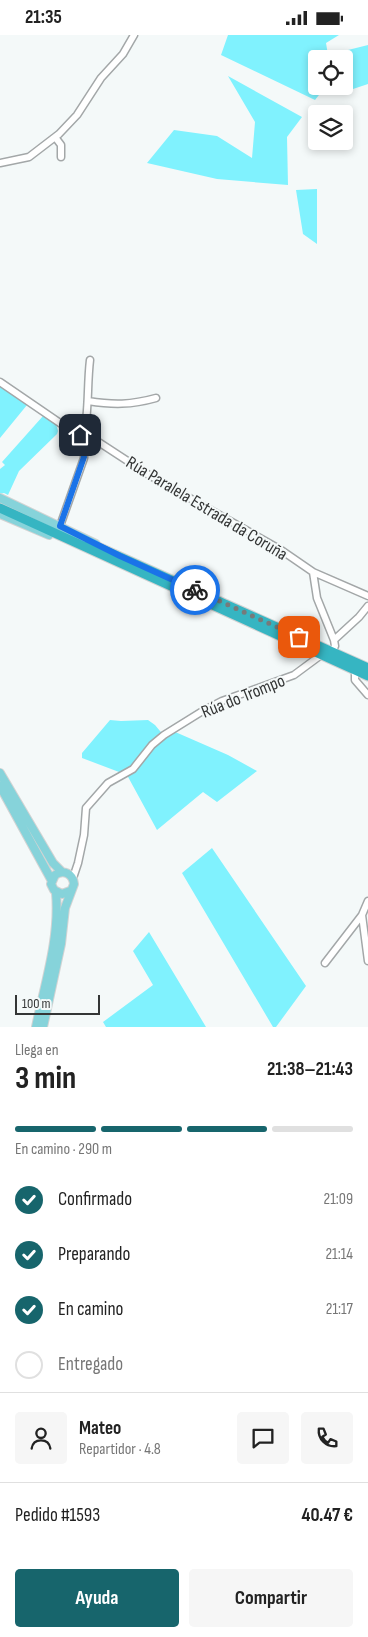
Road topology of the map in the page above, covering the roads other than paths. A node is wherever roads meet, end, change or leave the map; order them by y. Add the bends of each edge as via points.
1 (134, 35) edge
2 (55, 137) junction
3 (61, 157) dead end
4 (0, 163) edge
5 (90, 360) dead end
6 (0, 382) edge
7 (156, 399) dead end
8 (88, 401) junction
9 (82, 435) junction
10 (0, 498) edge
11 (0, 503) edge
12 (0, 508) edge
13 (0, 514) edge
14 (60, 526) junction
15 (119, 559) junction
16 (313, 573) junction
17 (368, 596) edge
18 (368, 606) edge
19 (334, 640) junction
20 (332, 652) junction
21 (322, 655) junction
22 (368, 668) edge
23 (355, 671) junction
24 (368, 676) edge
25 (368, 695) edge
26 (0, 773) edge
27 (0, 785) edge
28 (62, 872) junction
29 (72, 877) junction
30 (52, 881) junction
31 (70, 891) junction
32 (56, 893) junction
33 (368, 901) edge
34 (362, 915) junction
35 (368, 961) edge
36 (325, 963) dead end
37 (36, 1027) edge
38 (43, 1027) edge

1 - 2 street via 77,115
2 - 3 street via 61,145
2 - 4 street via 29,157
5 - 8 street
6 - 9 street, Rúa Paralela Estrada da Coruña
7 - 8 street via 129,405
8 - 9 street
9 - 14 street via 84,457
9 - 16 street, Rúa Paralela Estrada da Coruña via 281,550
10 - 14 main road
11 - 15 highway
12 - 15 highway
13 - 15 main road
14 - 15 main road
15 - 20 highway
15 - 21 highway
16 - 17 street, Rúa Paralela Estrada da Coruña
16 - 19 street via 317,598
18 - 19 street
19 - 20 street
20 - 22 highway
21 - 23 highway
21 - 29 street, Rúa do Trompo via 294,675 201,711 158,740 133,769 108,783 86,808 84,835
23 - 24 highway
23 - 25 street via 355,680
26 - 28 main road
27 - 30 main road
28 - 29 main road
28 - 30 main road
29 - 31 main road via 74,884
30 - 32 main road
31 - 32 main road via 62,895
31 - 38 main road
32 - 37 main road via 54,942
33 - 34 street
34 - 35 street
34 - 36 street

